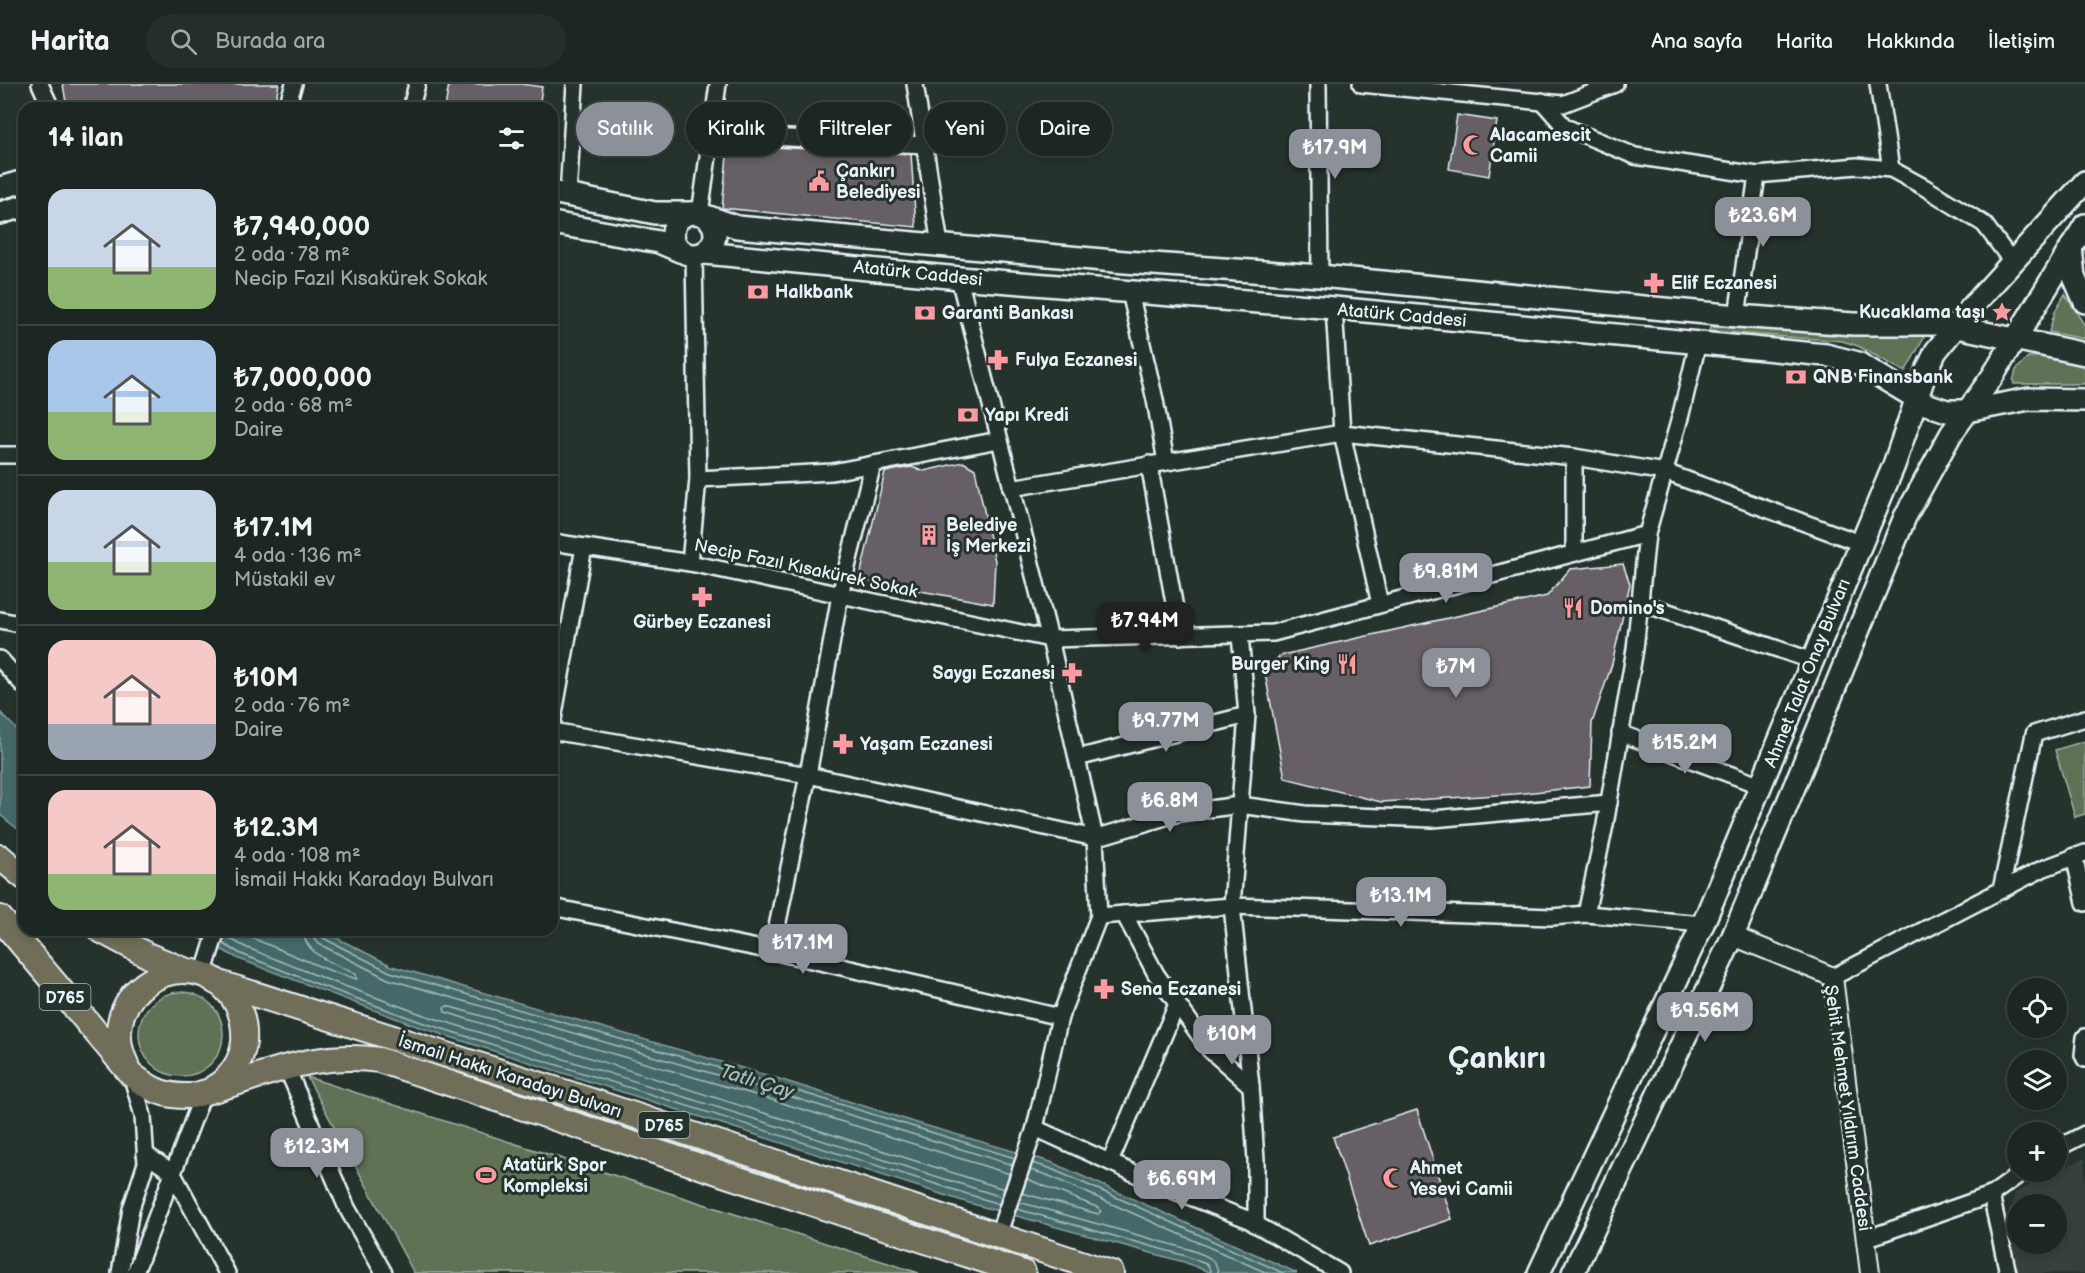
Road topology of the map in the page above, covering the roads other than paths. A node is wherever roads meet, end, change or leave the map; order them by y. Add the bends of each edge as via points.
1 (40, 84) edge
2 (294, 84) edge
3 (417, 84) edge
4 (575, 84) edge
5 (718, 84) edge
6 (915, 84) edge
7 (1318, 84) edge
8 (1360, 84) edge
9 (1615, 84) edge
10 (1878, 84) edge
11 (1453, 88) edge
12 (48, 102) edge
13 (288, 102) edge
14 (412, 102) edge
15 (716, 102) edge
16 (1542, 102) junction
17 (786, 138) edge
18 (924, 145) joint
19 (708, 156) edge
20 (926, 156) edge
21 (1891, 169) junction
22 (1757, 175) junction
23 (2085, 182) edge
24 (18, 183) edge
25 (0, 188) edge
26 (560, 193) edge
27 (18, 208) edge
28 (0, 213) edge
29 (699, 214) junction
30 (558, 224) edge
31 (2085, 225) edge
32 (940, 245) junction
33 (2071, 247) junction
34 (693, 253) junction
35 (2013, 263) junction
36 (1320, 276) junction
37 (959, 279) junction
38 (1130, 292) junction
39 (2085, 302) edge
40 (1334, 308) junction
41 (1737, 316) junction
42 (1956, 326) junction
43 (2014, 340) junction
44 (1698, 343) junction
45 (2085, 354) edge
46 (1917, 398) junction
47 (2085, 400) edge
48 (1967, 411) junction
49 (1342, 433) junction
50 (999, 440) junction
51 (0, 454) edge
52 (18, 455) edge
53 (1574, 457) junction
54 (1166, 462) junction
55 (873, 464) junction
56 (1149, 464) junction
57 (1665, 472) junction
58 (699, 479) junction
59 (1011, 488) junction
60 (1647, 534) junction
61 (558, 543) edge
62 (1860, 543) junction
63 (584, 547) junction
64 (1574, 552) junction
65 (690, 563) junction
66 (840, 595) junction
67 (1640, 602) junction
68 (1380, 604) junction
69 (0, 620) edge
70 (18, 624) edge
71 (1240, 635) junction
72 (1180, 636) junction
73 (1050, 639) junction
74 (0, 659) edge
75 (1813, 661) junction
76 (18, 679) edge
77 (558, 691) edge
78 (1247, 715) junction
79 (2085, 718) edge
80 (558, 732) edge
81 (1620, 733) junction
82 (1077, 758) junction
83 (808, 775) junction
84 (1761, 786) junction
85 (1608, 803) junction
86 (1240, 805) junction
87 (1095, 838) junction
88 (2080, 854) edge
89 (0, 857) edge
90 (18, 872) edge
91 (2001, 890) junction
92 (2085, 903) edge
93 (1232, 906) junction
94 (558, 908) edge
95 (1124, 914) junction
96 (1586, 915) junction
97 (1099, 916) junction
98 (0, 918) edge
99 (1703, 924) junction
100 (111, 936) edge
101 (215, 936) edge
102 (1733, 936) junction
103 (772, 951) junction
104 (202, 976) junction
105 (1833, 977) junction
106 (1177, 1004) junction
107 (1060, 1017) junction
108 (2085, 1037) edge
109 (2085, 1059) edge
110 (286, 1066) junction
111 (131, 1074) junction
112 (1251, 1086) junction
113 (203, 1094) junction
114 (1035, 1128) junction
115 (2085, 1134) edge
116 (2067, 1143) edge
117 (146, 1154) junction
118 (1110, 1162) junction
119 (172, 1172) junction
120 (2009, 1182) edge
121 (1991, 1195) junction
122 (1256, 1225) junction
123 (1001, 1228) junction
124 (1865, 1239) junction
125 (985, 1268) edge
126 (120, 1273) edge
127 (135, 1273) edge
128 (227, 1273) edge
129 (384, 1273) edge
130 (1023, 1273) edge
131 (1111, 1273) edge
132 (1340, 1273) edge
133 (1539, 1273) edge
134 (1573, 1273) edge
135 (1870, 1273) edge
136 (2008, 1273) edge

1 - 12 street
2 - 13 street
3 - 14 street
4 - 26 street
5 - 15 street
6 - 18 street
7 - 36 street
8 - 11 street
9 - 16 street via 1563,104
10 - 21 street
11 - 16 street
16 - 22 street via 1565,127 1635,156
17 - 18 street
19 - 29 street
20 - 32 street
21 - 22 street via 1857,166
21 - 35 street via 1984,224
22 - 41 street
23 - 35 main road, Ahmet Talat Onay Bulvarı
24 - 25 main road
26 - 29 main road, Atatürk Caddesi via 655,213
27 - 28 main road
29 - 32 main road, Atatürk Caddesi via 737,227
29 - 34 main road via 710,220 715,232 713,244
29 - 34 main road via 679,218 672,231 675,245
30 - 34 main road, Atatürk Caddesi via 651,240
31 - 33 main road, Ahmet Talat Onay Bulvarı
32 - 36 main road, Atatürk Caddesi
33 - 39 main road via 2074,277
33 - 43 main road, Ahmet Talat Onay Bulvarı
34 - 37 main road, Atatürk Caddesi
34 - 58 street
35 - 42 main road, Ahmet Talat Onay Bulvarı
36 - 41 main road, Atatürk Caddesi
37 - 38 main road, Atatürk Caddesi
37 - 50 street
38 - 40 main road, Atatürk Caddesi
38 - 54 street
40 - 44 main road, Atatürk Caddesi
40 - 49 street
41 - 42 main road, Atatürk Caddesi
42 - 43 main road, Atatürk Caddesi
42 - 46 main road, Ahmet Talat Onay Bulvarı via 1936,351
43 - 45 main road, Atatürk Caddesi
43 - 48 main road, Ahmet Talat Onay Bulvarı
44 - 46 main road, Atatürk Caddesi via 1842,358 1875,372
44 - 57 street
46 - 48 main road, Atatürk Caddesi via 1947,411
46 - 62 main road, Ahmet Talat Onay Bulvarı via 1894,465
47 - 48 main road, Atatürk Caddesi via 2029,399
48 - 102 main road, Ahmet Talat Onay Bulvarı via 1927,474 1893,544
49 - 53 street
49 - 54 street
49 - 68 street
50 - 55 street
50 - 59 street
51 - 52 street
53 - 57 street
53 - 64 street
54 - 56 street
55 - 58 street via 832,472
55 - 66 street
56 - 59 street
56 - 72 street
57 - 60 street
57 - 62 street
58 - 65 street
59 - 73 street
60 - 64 street, Necip Fazıl Kısakürek Sokak
60 - 67 street
61 - 63 street, Necip Fazıl Kısakürek Sokak
62 - 75 main road, Ahmet Talat Onay Bulvarı
63 - 65 street, Necip Fazıl Kısakürek Sokak
63 - 77 street
64 - 68 street, Necip Fazıl Kısakürek Sokak
65 - 66 street, Necip Fazıl Kısakürek Sokak
66 - 73 street, Necip Fazıl Kısakürek Sokak
66 - 83 street
67 - 75 street
67 - 81 street
68 - 71 street, Necip Fazıl Kısakürek Sokak via 1273,633
69 - 70 street
71 - 72 street, Necip Fazıl Kısakürek Sokak
71 - 78 street
72 - 73 street, Necip Fazıl Kısakürek Sokak
73 - 82 street
74 - 76 street
75 - 84 main road, Ahmet Talat Onay Bulvarı
78 - 82 street
78 - 86 street
79 - 91 street via 2034,734
80 - 83 street
81 - 84 street
81 - 85 street
82 - 87 street
83 - 87 street
83 - 103 street
84 - 99 main road, Ahmet Talat Onay Bulvarı
85 - 86 street via 1432,819 1305,814
85 - 96 street
86 - 87 street via 1179,813
86 - 93 street
87 - 97 street
88 - 91 street
88 - 92 street
89 - 90 highway
91 - 105 street
93 - 95 street
93 - 96 street
93 - 112 street
94 - 103 street
95 - 97 street
95 - 106 street
96 - 99 street
97 - 107 street
98 - 111 highway, D765
99 - 133 main road, Ahmet Talat Onay Bulvarı
100 - 104 highway, İsmail Hakkı Karadayı Bulvarı / D765 via 149,956
101 - 104 street
102 - 105 street, Şehit Mehmet Yıldırım Caddesi
102 - 134 main road, Ahmet Talat Onay Bulvarı
103 - 107 street
104 - 111 highway via 170,972 141,986 130,998 118,1029 119,1045
104 - 113 highway via 228,991 245,1033 243,1048 230,1075
104 - 123 highway, İsmail Hakkı Karadayı Bulvarı / D765
105 - 124 street, Şehit Mehmet Yıldırım Caddesi
106 - 112 street via 1210,1050
106 - 118 street
107 - 114 street
108 - 109 street
110 - 113 highway, D765
110 - 125 highway, D765 via 350,1056 379,1060
110 - 129 street via 347,1208
111 - 113 highway via 159,1093 175,1097
111 - 117 street via 143,1116
112 - 122 street
113 - 119 street
114 - 118 street
114 - 123 street
115 - 116 street
117 - 119 street
117 - 126 street via 130,1209
118 - 122 street
119 - 127 street
119 - 128 street
120 - 121 street
121 - 124 street
121 - 136 street
122 - 132 street
123 - 131 highway, İsmail Hakkı Karadayı Bulvarı / D765
124 - 135 street, Şehit Mehmet Yıldırım Caddesi
125 - 130 highway, D765

